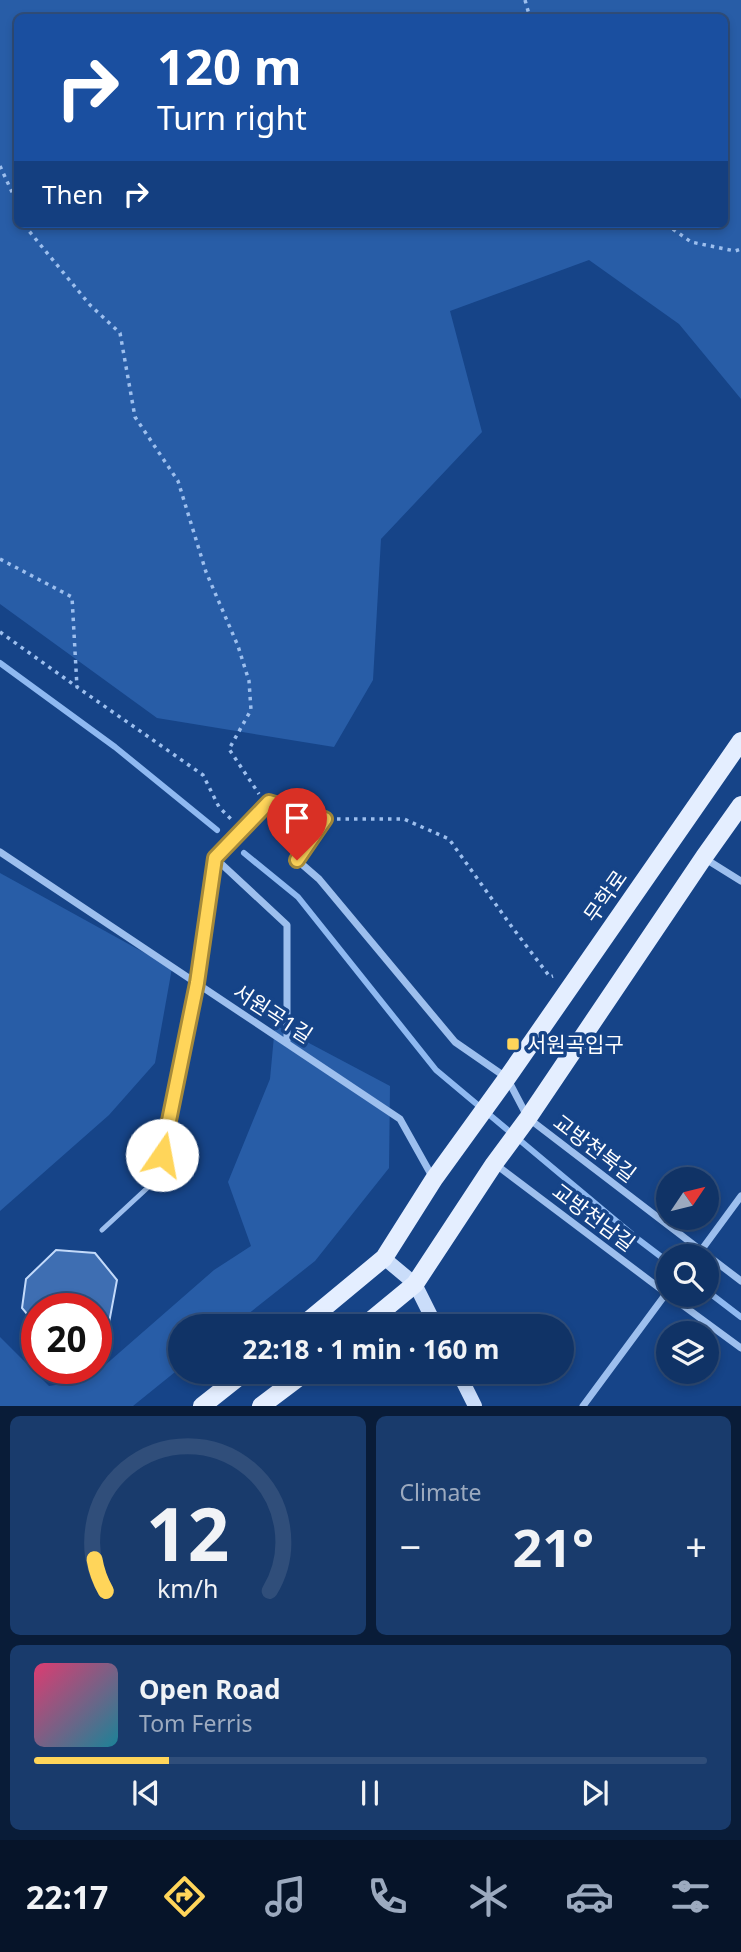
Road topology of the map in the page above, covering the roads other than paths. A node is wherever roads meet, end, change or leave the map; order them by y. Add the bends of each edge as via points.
1 (741, 741) edge
2 (741, 805) edge
3 (0, 852) edge
4 (704, 857) junction
5 (215, 858) junction
6 (741, 881) edge
7 (197, 983) junction
8 (287, 1042) junction
9 (507, 1078) junction
10 (528, 1118) junction
11 (494, 1164) junction
12 (434, 1179) junction
13 (741, 1196) edge
14 (102, 1230) dead end
15 (686, 1244) edge
16 (706, 1244) edge
17 (384, 1258) junction
18 (719, 1267) edge
19 (741, 1281) edge
20 (415, 1284) junction
21 (656, 1284) edge
22 (656, 1307) edge
23 (687, 1307) edge
24 (316, 1314) edge
25 (379, 1314) edge
26 (430, 1314) edge
27 (741, 1348) edge
28 (230, 1384) edge
29 (290, 1384) edge
30 (464, 1384) edge
31 (202, 1406) edge
32 (261, 1406) edge
33 (475, 1406) edge
34 (583, 1406) edge

1 - 9 main road, 무학로
2 - 4 main road
3 - 7 street, 서원곡1길
4 - 6 street
4 - 10 main road
5 - 7 street
5 - 8 street via 287,925
5 - 9 street via 269,802 325,819 297,860 319,879 455,1042
7 - 8 street, 서원곡1길
7 - 14 lane via 157,1179
8 - 12 street, 서원곡1길 via 400,1119
9 - 10 street
9 - 12 main road, 무학로
10 - 11 main road
10 - 15 street, 교방천북길
11 - 20 main road
11 - 21 street, 교방천남길
12 - 17 main road
13 - 16 street
17 - 20 main road
17 - 24 main road
18 - 19 street, 교방천북길
20 - 25 main road
20 - 26 main road
22 - 34 street
23 - 27 street, 교방천남길
28 - 31 main road
29 - 32 main road
30 - 33 main road

